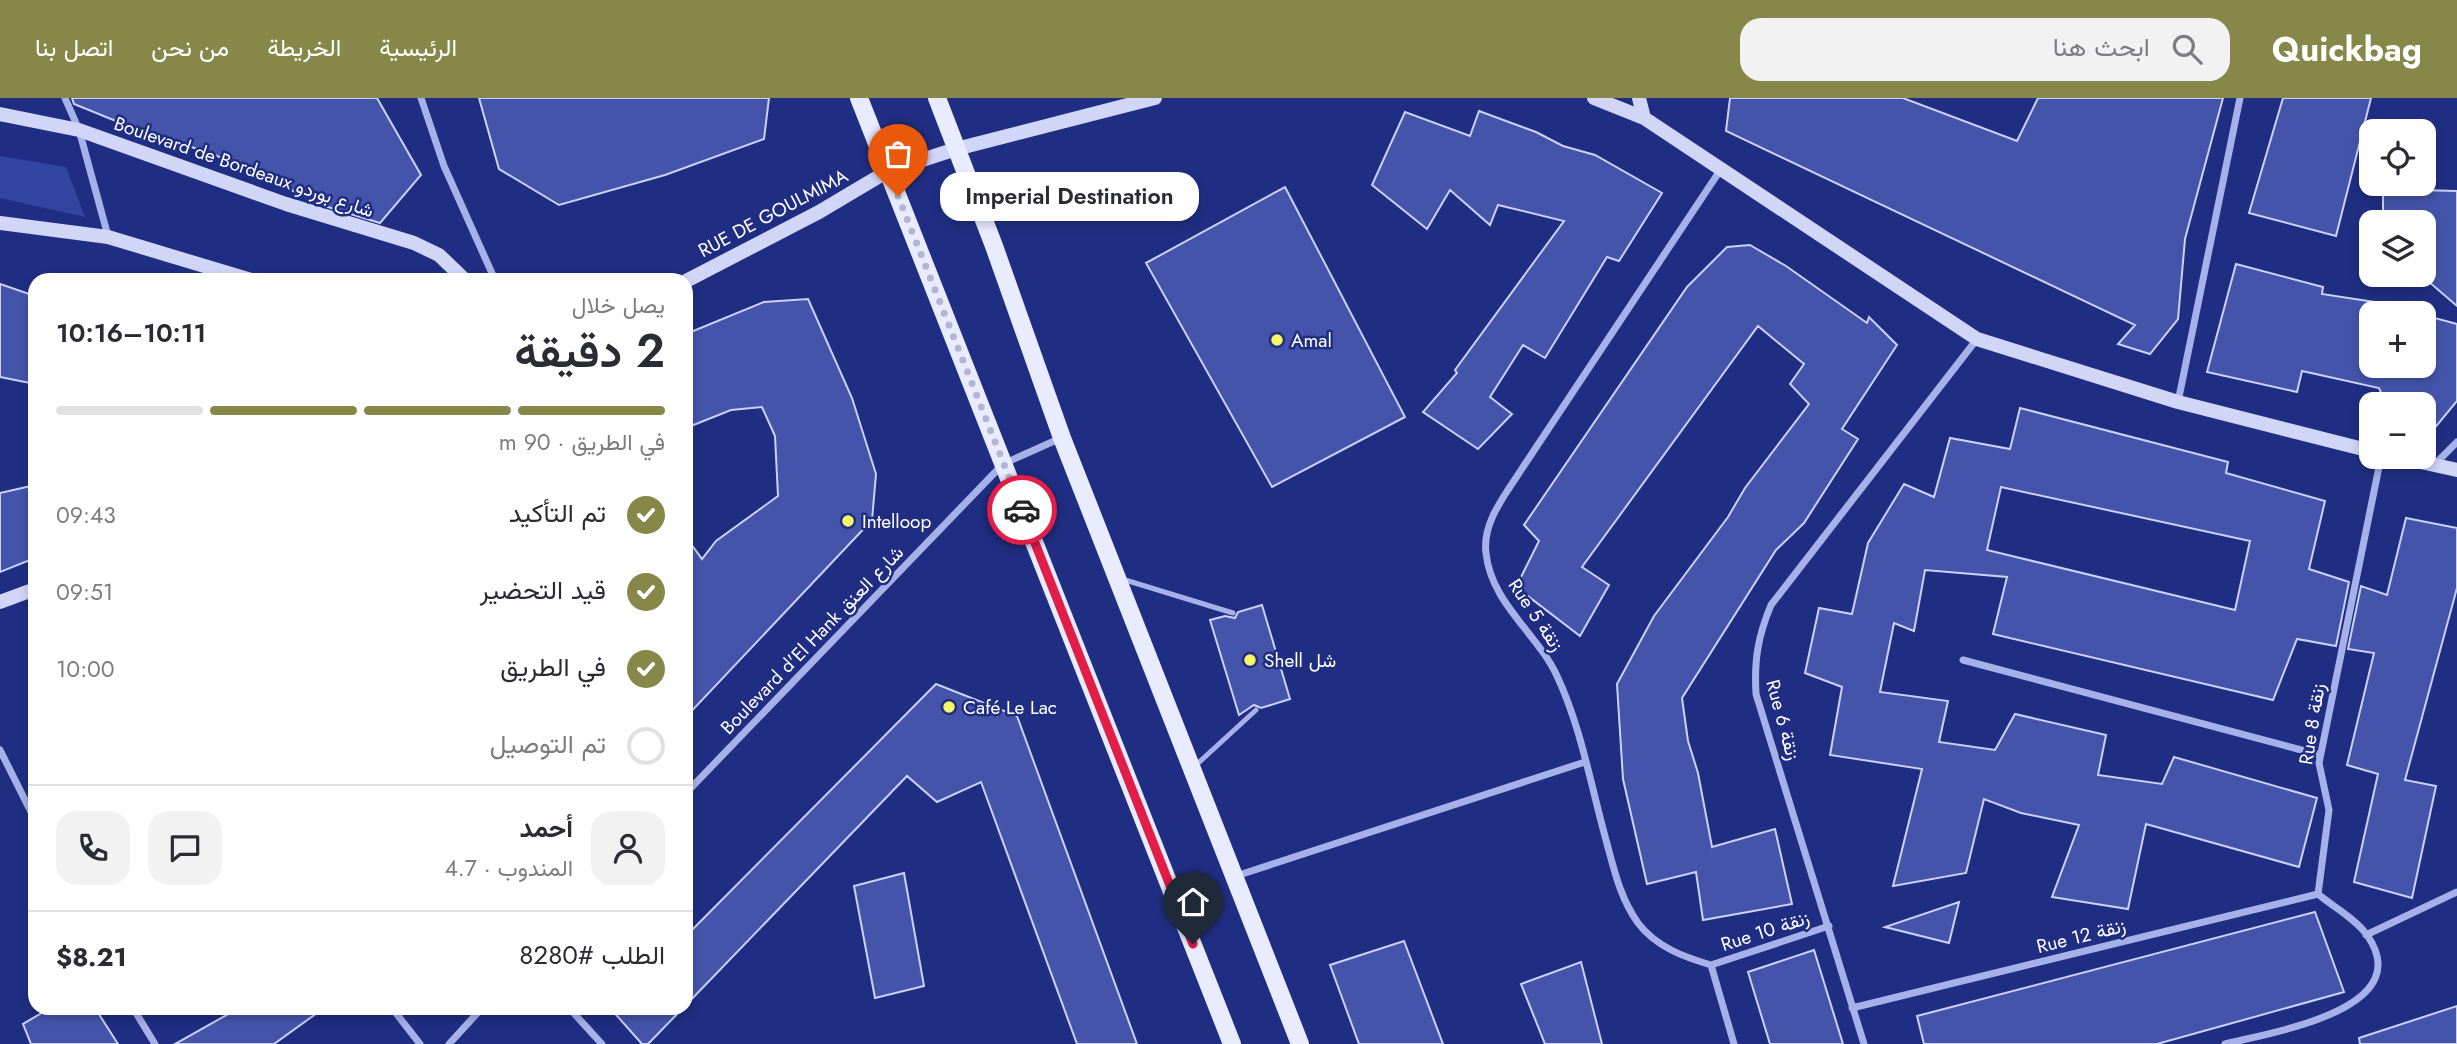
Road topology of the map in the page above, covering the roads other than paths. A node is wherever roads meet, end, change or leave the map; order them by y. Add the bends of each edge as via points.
1 (65, 98) edge
2 (421, 98) edge
3 (859, 98) edge
4 (937, 98) edge
5 (1155, 98) edge
6 (1594, 98) edge
7 (1639, 98) edge
8 (2240, 98) edge
9 (0, 114) edge
10 (1644, 118) junction
11 (79, 130) junction
12 (956, 149) junction
13 (1721, 169) junction
14 (888, 171) junction
15 (0, 223) edge
16 (108, 237) junction
17 (228, 273) edge
18 (457, 273) edge
19 (492, 273) edge
20 (693, 277) edge
21 (1977, 339) junction
22 (2178, 402) junction
23 (1062, 438) junction
24 (2457, 442) edge
25 (2359, 448) edge
26 (2436, 463) edge
27 (1003, 464) junction
28 (2436, 465) edge
29 (2379, 469) edge
30 (2457, 470) edge
31 (1119, 579) junction
32 (28, 592) edge
33 (0, 602) edge
34 (1233, 614) dead end
35 (1963, 660) dead end
36 (1256, 710) dead end
37 (0, 750) edge
38 (2320, 755) junction
39 (1585, 762) junction
40 (1193, 768) junction
41 (693, 786) edge
42 (28, 806) edge
43 (1235, 877) junction
44 (2457, 892) edge
45 (2318, 894) junction
46 (1829, 926) junction
47 (2367, 934) junction
48 (1710, 965) junction
49 (1852, 1008) junction
50 (137, 1015) edge
51 (397, 1015) edge
52 (476, 1015) edge
53 (575, 1015) edge
54 (155, 1044) edge
55 (420, 1044) edge
56 (449, 1044) edge
57 (602, 1044) edge
58 (1232, 1044) edge
59 (1300, 1044) edge
60 (1734, 1044) edge
61 (1864, 1044) edge
62 (2225, 1044) edge

1 - 11 street
2 - 19 street via 443,166
3 - 14 main road
4 - 12 main road
5 - 12 main road, RUE DE GOULMIMA
6 - 10 main road
7 - 10 main road
8 - 22 street
9 - 11 main road, Boulevard de Bordeaux شارع بوردو
10 - 13 main road
11 - 16 street
11 - 18 main road, Boulevard de Bordeaux شارع بوردو via 286,204 414,243 439,256
12 - 14 main road, RUE DE GOULMIMA
12 - 23 main road
13 - 21 main road
13 - 39 street, Rue 5 زنقة via 1493,514 1486,538 1494,580 1557,676
14 - 20 main road, RUE DE GOULMIMA
14 - 27 main road
15 - 16 main road
16 - 17 main road
21 - 22 main road
21 - 46 street, Rue 6 زنقة via 1771,605 1759,635 1754,660 1756,694
22 - 25 main road
23 - 27 street, Boulevard d'El Hank شارع العنق
23 - 31 main road
24 - 26 street
27 - 41 street, Boulevard d'El Hank شارع العنق
27 - 58 main road
28 - 30 main road
29 - 38 street, Rue 8 زنقة
31 - 34 lane
31 - 40 main road
32 - 33 main road
35 - 38 street
36 - 40 lane
37 - 42 street
38 - 45 street, Rue 8 زنقة via 2319,775 2329,810
39 - 43 street
39 - 48 street, Rue 5 زنقة via 1619,891 1638,923 1681,957
40 - 43 main road
43 - 59 main road
44 - 47 street
45 - 47 street
45 - 49 street, Rue 12 زنقة
46 - 48 street, Rue 10 زنقة
46 - 49 street, Rue 6 زنقة
47 - 62 street via 2376,958 2375,976 2356,1002 2312,1021
48 - 60 street
49 - 61 street, Rue 6 زنقة
50 - 54 street
51 - 55 street
52 - 56 street
53 - 57 street

